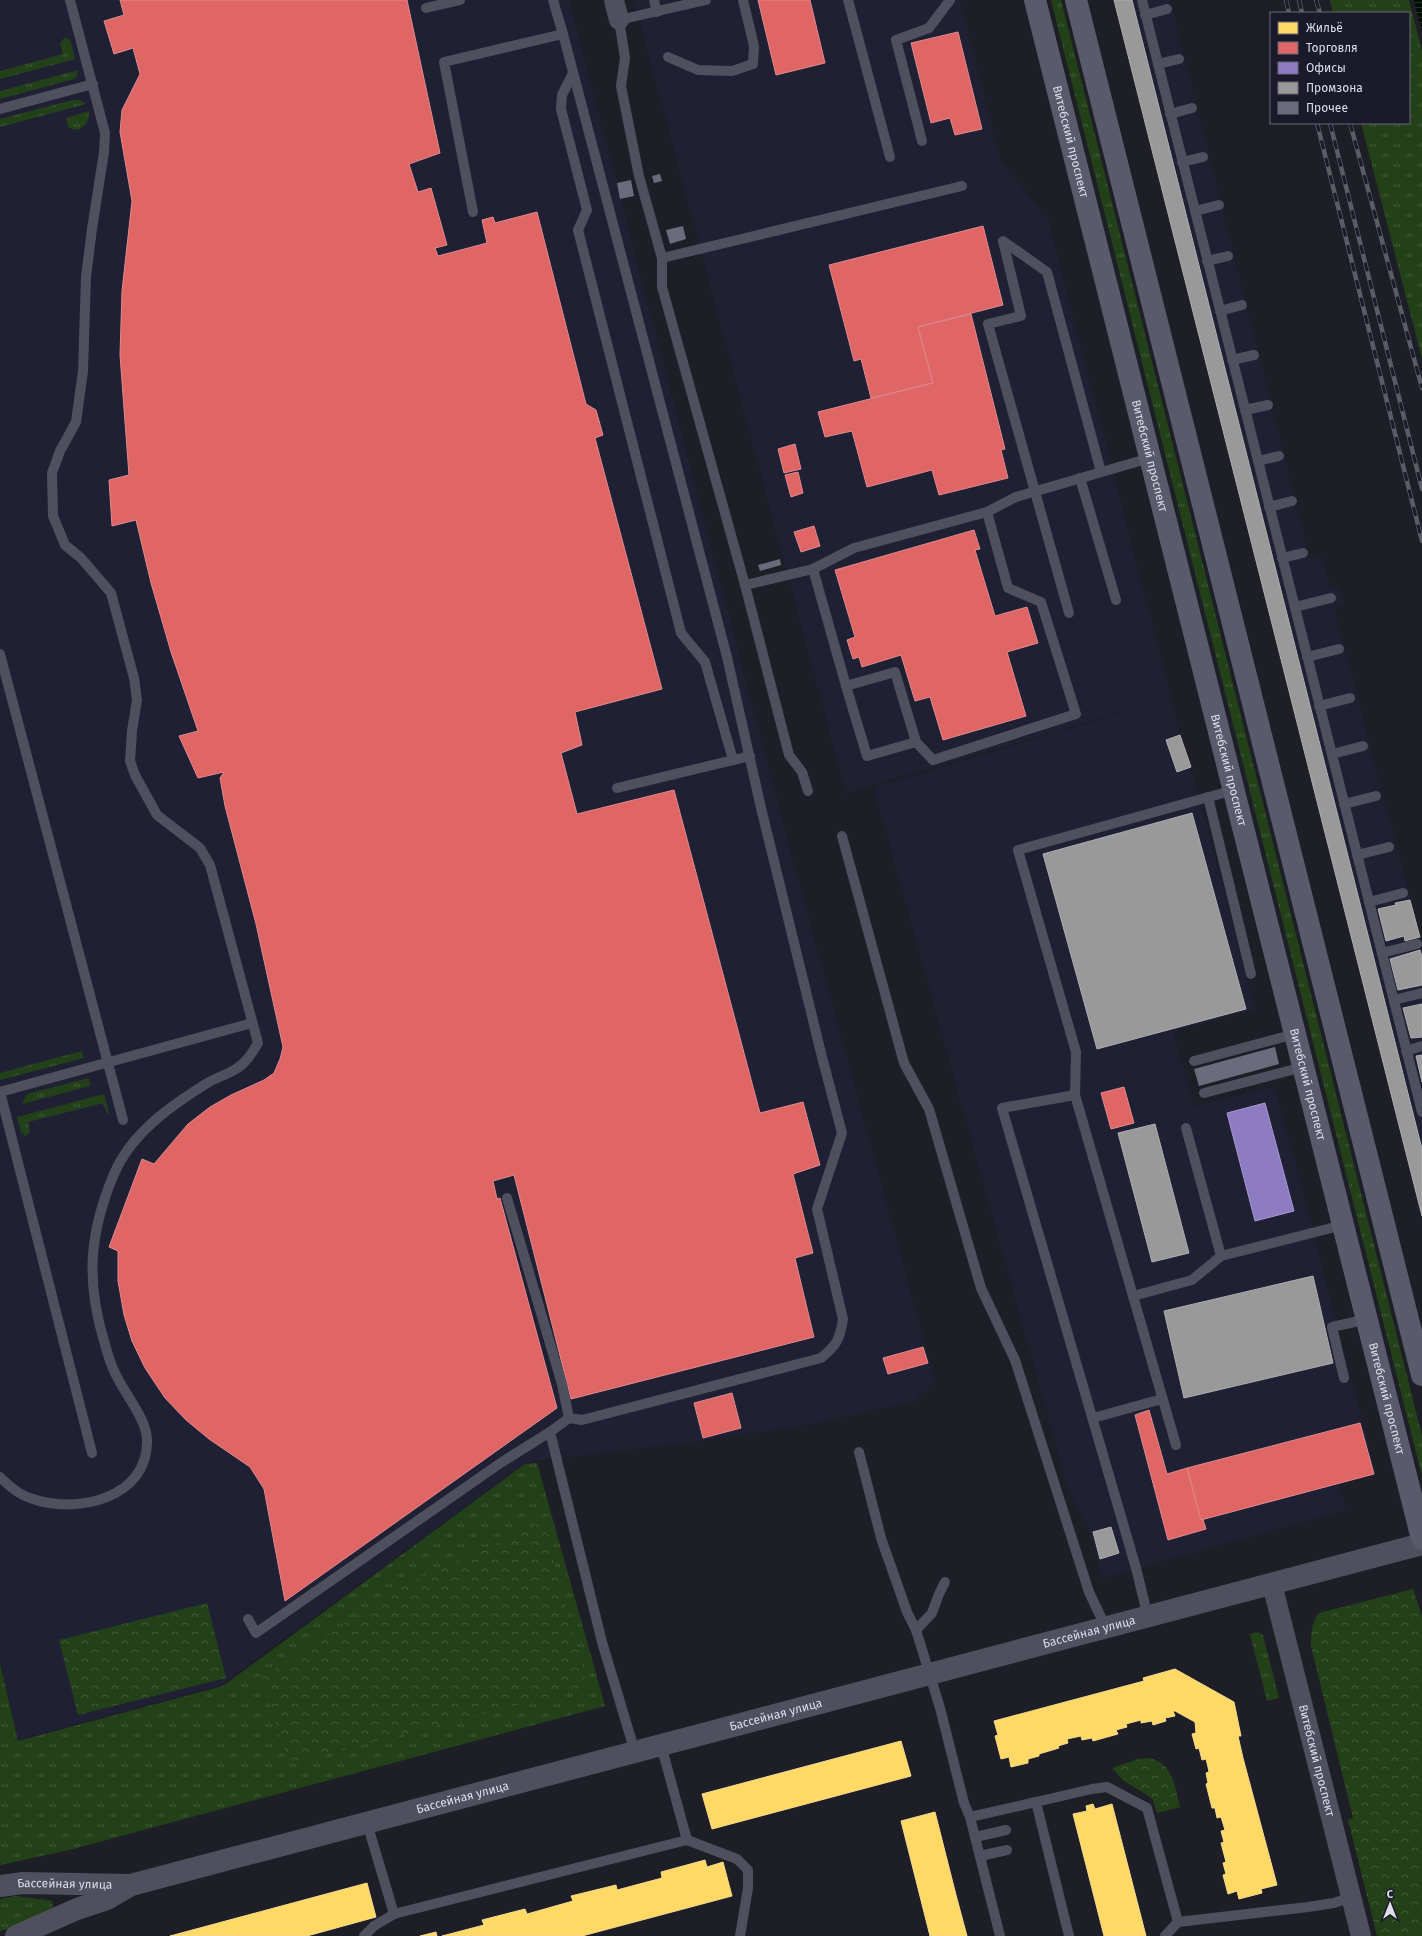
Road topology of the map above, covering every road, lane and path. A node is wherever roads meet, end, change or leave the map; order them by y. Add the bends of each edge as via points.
1 (70, 0) edge
2 (460, 0) edge
3 (553, 0) edge
4 (614, 0) edge
5 (654, 0) edge
6 (706, 0) edge
7 (743, 0) edge
8 (848, 0) edge
9 (950, 0) edge
10 (1035, 0) edge
11 (1076, 0) edge
12 (1142, 0) edge
13 (426, 8) dead end
14 (1167, 9) dead end
15 (657, 12) junction
16 (1145, 15) junction
17 (619, 20) junction
18 (563, 34) junction
19 (668, 57) dead end
20 (1179, 58) dead end
21 (1158, 64) junction
22 (573, 73) junction
23 (93, 84) junction
24 (1192, 108) dead end
25 (0, 109) edge
26 (1170, 114) junction
27 (922, 141) dead end
28 (890, 157) dead end
29 (1203, 157) dead end
30 (1182, 162) junction
31 (962, 186) dead end
32 (1219, 205) dead end
33 (1195, 211) junction
34 (473, 212) dead end
35 (1228, 256) dead end
36 (662, 258) junction
37 (1207, 261) junction
38 (1242, 305) dead end
39 (1220, 311) junction
40 (1254, 355) dead end
41 (1232, 360) junction
42 (1268, 405) dead end
43 (1245, 410) junction
44 (1279, 456) dead end
45 (1150, 458) junction
46 (1258, 461) junction
47 (1101, 472) junction
48 (1080, 478) junction
49 (1034, 492) junction
50 (1292, 501) dead end
51 (1269, 507) junction
52 (987, 512) junction
53 (1303, 553) dead end
54 (1282, 558) junction
55 (813, 569) junction
56 (745, 585) junction
57 (1331, 598) dead end
58 (1116, 600) dead end
59 (1295, 607) junction
60 (1069, 613) dead end
61 (1339, 649) dead end
62 (0, 654) edge
63 (1307, 657) junction
64 (846, 686) junction
65 (1350, 698) dead end
66 (1319, 706) junction
67 (916, 742) junction
68 (1363, 746) dead end
69 (1332, 754) junction
70 (750, 756) junction
71 (733, 760) junction
72 (617, 788) dead end
73 (1234, 790) junction
74 (808, 791) dead end
75 (1376, 796) dead end
76 (1208, 797) junction
77 (1344, 804) junction
78 (842, 836) dead end
79 (1389, 846) dead end
80 (1357, 855) junction
81 (1403, 893) dead end
82 (1369, 902) junction
83 (1417, 944) dead end
84 (1382, 953) junction
85 (1251, 974) dead end
86 (1422, 993) edge
87 (1394, 1000) junction
88 (252, 1023) junction
89 (1295, 1034) junction
90 (1422, 1046) edge
91 (1406, 1051) junction
92 (1194, 1061) dead end
93 (108, 1062) junction
94 (1303, 1067) junction
95 (0, 1092) edge
96 (1204, 1093) dead end
97 (1075, 1095) junction
98 (1420, 1097) edge
99 (1422, 1112) edge
100 (123, 1120) dead end
101 (1186, 1128) dead end
102 (507, 1198) dead end
103 (1343, 1226) junction
104 (1221, 1256) junction
105 (1133, 1296) junction
106 (1368, 1319) junction
107 (1422, 1375) edge
108 (1344, 1378) dead end
109 (1162, 1398) junction
110 (569, 1418) junction
111 (1092, 1418) junction
112 (550, 1432) junction
113 (1176, 1446) dead end
114 (859, 1452) dead end
115 (92, 1453) dead end
116 (0, 1477) edge
117 (1422, 1539) edge
118 (1422, 1544) edge
119 (945, 1582) dead end
120 (1272, 1584) junction
121 (1148, 1617) junction
122 (248, 1620) dead end
123 (1106, 1628) junction
124 (916, 1630) junction
125 (929, 1674) junction
126 (661, 1745) junction
127 (635, 1752) junction
128 (1036, 1802) junction
129 (970, 1817) junction
130 (367, 1823) junction
131 (1006, 1830) dead end
132 (975, 1837) junction
133 (687, 1840) junction
134 (1007, 1850) dead end
135 (980, 1856) junction
136 (0, 1886) edge
137 (131, 1886) junction
138 (1351, 1897) junction
139 (394, 1914) junction
140 (1178, 1922) junction
141 (16, 1936) edge
142 (364, 1936) edge
143 (740, 1936) edge
144 (1000, 1936) edge
145 (1069, 1936) edge
146 (1165, 1936) edge
147 (1361, 1936) edge

1 - 23 lane
2 - 13 lane
3 - 18 lane
4 - 17 street
5 - 15 lane
6 - 15 lane
7 - 19 lane via 754,46 753,64 732,71 698,70
8 - 28 lane
9 - 27 lane via 929,28 896,40
10 - 45 main road, Витебский проспект
11 - 107 main road
12 - 16 lane
14 - 16 lane
15 - 17 lane
16 - 21 lane
17 - 36 lane via 625,58 621,86 640,176
18 - 22 lane
18 - 34 lane via 444,62
20 - 21 lane
21 - 26 lane
22 - 70 lane via 721,634
22 - 71 lane via 562,96 561,109 587,210 578,230 681,633 705,662
23 - 25 lane
23 - 88 lane via 105,133 104,152 86,277 83,370 76,422 52,472 53,516 65,545 81,558 111,593 134,678 137,700 130,761 135,776 157,815 200,848 210,865
24 - 26 lane
26 - 30 lane
29 - 30 lane
30 - 33 lane
31 - 36 lane
32 - 33 lane
33 - 37 lane
35 - 37 lane
36 - 56 lane via 662,287
37 - 39 lane
38 - 39 lane
39 - 41 lane
40 - 41 lane
41 - 43 lane
42 - 43 lane
43 - 46 lane
44 - 46 lane
45 - 47 lane
45 - 73 main road, Витебский проспект
46 - 51 lane
47 - 48 lane
47 - 49 lane via 1047,272 1003,241 1021,316 988,324
48 - 49 lane
48 - 58 lane
49 - 52 lane via 1016,497
49 - 60 lane
50 - 51 lane
51 - 54 lane
52 - 55 lane via 854,548
52 - 67 lane via 1008,588 1041,602 1076,714 933,760
53 - 54 lane
54 - 59 lane
55 - 56 lane
55 - 64 lane
56 - 74 lane via 789,755 802,772
57 - 59 lane
59 - 63 lane
61 - 63 lane
62 - 93 lane
63 - 66 lane
64 - 67 lane via 895,672
64 - 67 lane via 867,756
65 - 66 lane
66 - 69 lane
68 - 69 lane
69 - 77 lane
70 - 71 lane
70 - 110 lane via 842,1133 817,1209 843,1319 841,1334 834,1348 821,1358 582,1420
71 - 72 lane
73 - 76 lane
73 - 89 main road, Витебский проспект
75 - 77 lane
76 - 85 lane
76 - 97 lane via 1018,850 1076,1052
77 - 80 lane
78 - 123 lane via 904,1063 929,1109 981,1288 1015,1360 1089,1592
79 - 80 lane
80 - 82 lane
81 - 82 lane
82 - 84 lane
83 - 84 lane
84 - 87 lane
86 - 87 lane
87 - 91 lane
88 - 93 lane
88 - 116 lane via 258,1043 249,1058 237,1069 188,1095 158,1117 130,1147 115,1173 99,1221 91,1269 93,1292 99,1323 114,1372 145,1427 145,1454 139,1472 127,1487 110,1497 69,1504 51,1504 28,1498
89 - 92 lane
89 - 94 main road, Витебский проспект
90 - 91 lane
91 - 98 lane
93 - 95 lane
93 - 100 lane
94 - 96 lane
94 - 103 main road, Витебский проспект
95 - 115 lane
97 - 105 lane
97 - 111 lane via 1002,1108
98 - 99 lane
101 - 104 lane
102 - 110 lane via 562,1384
103 - 104 lane
103 - 106 main road, Витебский проспект
104 - 105 lane via 1192,1280
105 - 109 lane
106 - 108 lane via 1332,1327
106 - 117 main road, Витебский проспект
109 - 111 lane
109 - 113 lane
110 - 112 lane
111 - 121 lane
112 - 122 lane via 502,1462 256,1633
112 - 127 lane via 602,1642
114 - 124 lane via 882,1538 907,1612
118 - 120 street, Бассейная улица
119 - 124 lane via 932,1613
120 - 121 street, Бассейная улица
120 - 138 street, Витебский проспект
121 - 123 street, Бассейная улица
123 - 125 street, Бассейная улица
124 - 125 lane
125 - 126 street, Бассейная улица
125 - 129 lane
126 - 127 street, Бассейная улица
126 - 133 lane
127 - 130 street, Бассейная улица
128 - 129 lane
128 - 140 lane via 1107,1787 1147,1808
128 - 145 lane
129 - 132 lane
130 - 137 street, Бассейная улица
130 - 139 lane
131 - 132 lane
132 - 135 lane
133 - 139 lane
133 - 143 lane via 737,1860 748,1870 748,1888
134 - 135 lane
135 - 144 lane
136 - 137 street, Бассейная улица via 23,1883
137 - 141 street, Бассейная улица via 107,1899 77,1909
138 - 140 lane via 1308,1907
138 - 147 street, Витебский проспект
139 - 142 lane via 374,1926
140 - 146 lane

